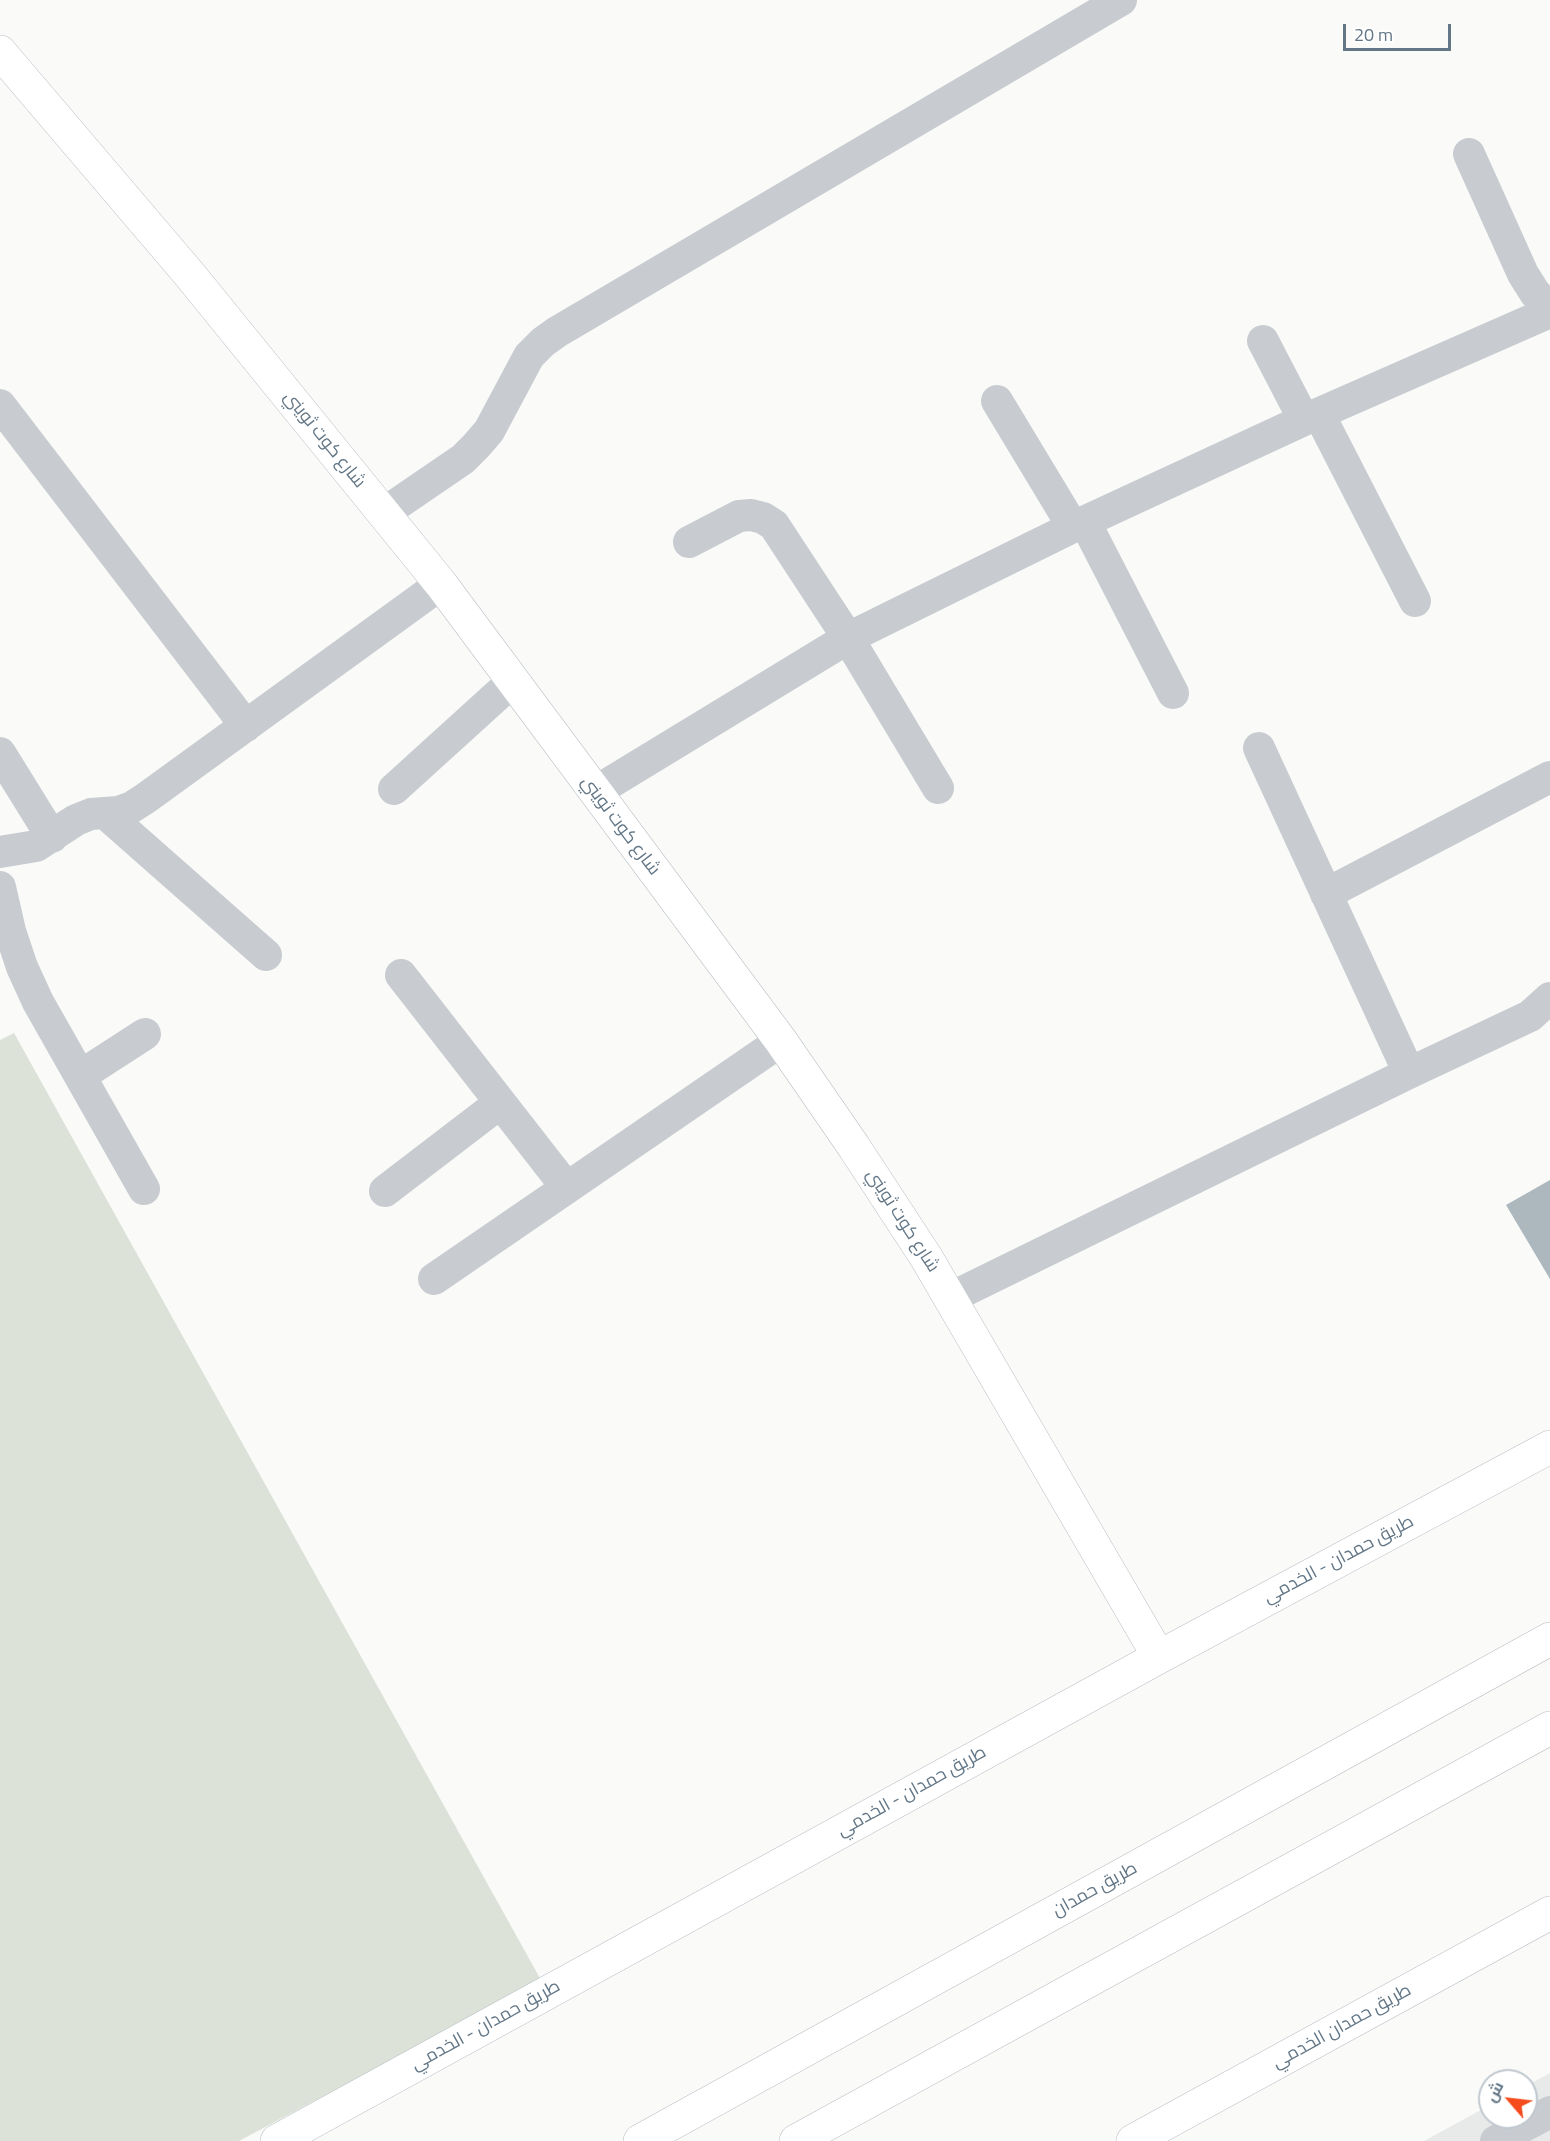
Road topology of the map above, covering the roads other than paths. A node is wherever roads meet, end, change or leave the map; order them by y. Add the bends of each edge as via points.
1 (1121, 0) edge
2 (0, 51) edge
3 (1469, 154) dead end
4 (1550, 310) edge
5 (1263, 341) dead end
6 (997, 401) dead end
7 (0, 405) edge
8 (1311, 417) junction
9 (384, 513) junction
10 (1079, 525) junction
11 (689, 542) dead end
12 (441, 584) junction
13 (1415, 601) dead end
14 (848, 638) junction
15 (513, 681) junction
16 (1173, 693) dead end
17 (246, 726) junction
18 (1259, 748) dead end
19 (0, 753) edge
20 (1550, 777) edge
21 (938, 788) dead end
22 (394, 789) dead end
23 (595, 792) junction
24 (106, 814) junction
25 (52, 837) junction
26 (0, 852) edge
27 (0, 888) edge
28 (1326, 894) junction
29 (266, 955) dead end
30 (401, 975) dead end
31 (1550, 998) edge
32 (145, 1034) dead end
33 (781, 1041) junction
34 (1408, 1073) junction
35 (80, 1076) junction
36 (500, 1102) junction
37 (567, 1188) junction
38 (144, 1189) dead end
39 (385, 1191) dead end
40 (434, 1279) dead end
41 (950, 1298) junction
42 (1550, 1447) edge
43 (1550, 1640) edge
44 (1159, 1657) junction
45 (1550, 1728) edge
46 (1550, 1913) edge
47 (1550, 2112) edge
48 (277, 2141) edge
49 (640, 2141) edge
50 (796, 2141) edge
51 (1133, 2141) edge
52 (1496, 2141) edge

1 - 9 street via 557,332 529,356 489,431 476,446
2 - 9 main road, شارع كوت ثويني via 190,274
3 - 4 street via 1523,274
4 - 8 street
5 - 8 street
6 - 10 street
7 - 17 street
8 - 10 street
8 - 13 street
9 - 12 main road, شارع كوت ثويني
10 - 14 street
10 - 16 street
11 - 14 street via 739,516 764,518 774,525
12 - 15 main road, شارع كوت ثويني
12 - 17 street
14 - 21 street
14 - 23 street
15 - 22 street
15 - 23 main road, شارع كوت ثويني
17 - 24 street via 132,807
18 - 28 street
19 - 25 street
20 - 28 street
23 - 33 main road, شارع كوت ثويني
24 - 25 street via 76,820
24 - 29 street
25 - 26 street via 36,846
27 - 35 street via 22,967
28 - 34 street
30 - 36 street
31 - 34 street via 1530,1016
32 - 35 street
33 - 37 street
33 - 41 main road, شارع كوت ثويني via 855,1147
34 - 41 street
35 - 38 street
36 - 37 street
36 - 39 street
37 - 40 street
41 - 44 main road, شارع كوت ثويني
42 - 44 main road, طريق حمدان - الخدمي
43 - 49 main road, طريق حمدان
44 - 48 main road, طريق حمدان - الخدمي
45 - 50 main road
46 - 51 main road, طريق حمدان الخدمي
47 - 52 street

